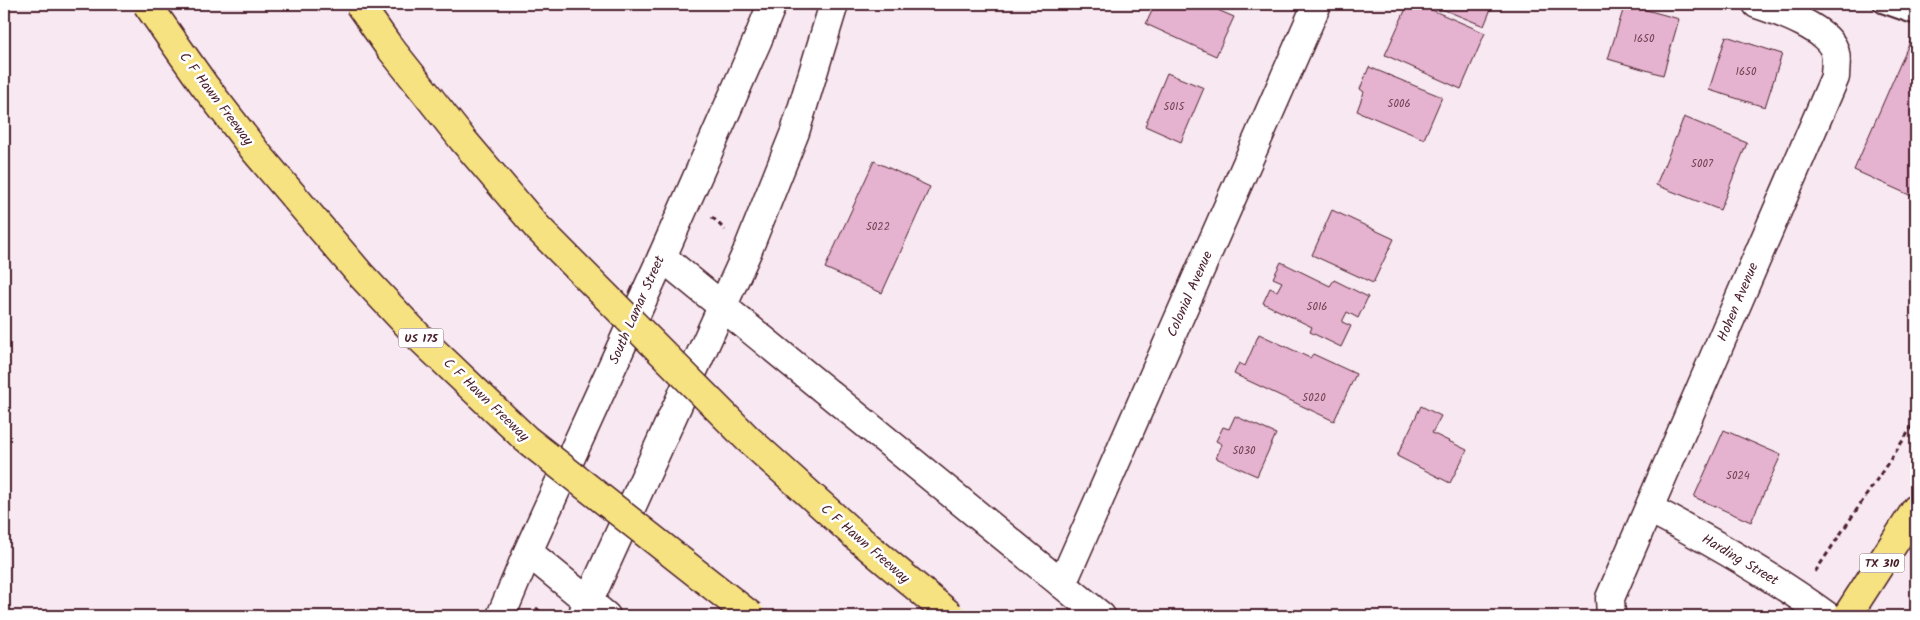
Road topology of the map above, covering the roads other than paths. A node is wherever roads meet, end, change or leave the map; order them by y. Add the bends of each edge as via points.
1 (147, 4) edge
2 (359, 4) edge
3 (772, 4) edge
4 (834, 4) edge
5 (1317, 4) edge
6 (1882, 4) edge
7 (1779, 6) edge
8 (1916, 16) edge
9 (662, 257) junction
10 (722, 305) junction
11 (1650, 509) junction
12 (1916, 509) edge
13 (528, 552) junction
14 (1062, 584) junction
15 (592, 612) edge
16 (501, 616) edge
17 (751, 616) edge
18 (951, 616) edge
19 (1101, 616) edge
20 (1611, 616) edge
21 (1827, 616) edge
22 (1847, 616) edge

1 - 17 main road, C F Hawn Freeway / US 175, bridge via 256,152 360,274 420,338 526,439
2 - 18 main road, C F Hawn Freeway, bridge via 463,140 537,227 748,440
3 - 9 main road, South Lamar Street
4 - 10 main road via 795,132
5 - 14 main road, Colonial Avenue
6 - 8 lane
7 - 11 main road, Hohen Avenue via 1821,32 1836,52 1835,77
9 - 10 main road
9 - 13 main road, South Lamar Street
10 - 14 main road
10 - 15 main road
11 - 20 main road, Hohen Avenue via 1610,598
11 - 21 main road, Harding Street via 1708,539
12 - 22 main road, TX 310
13 - 15 main road
13 - 16 main road, South Lamar Street
14 - 19 main road

